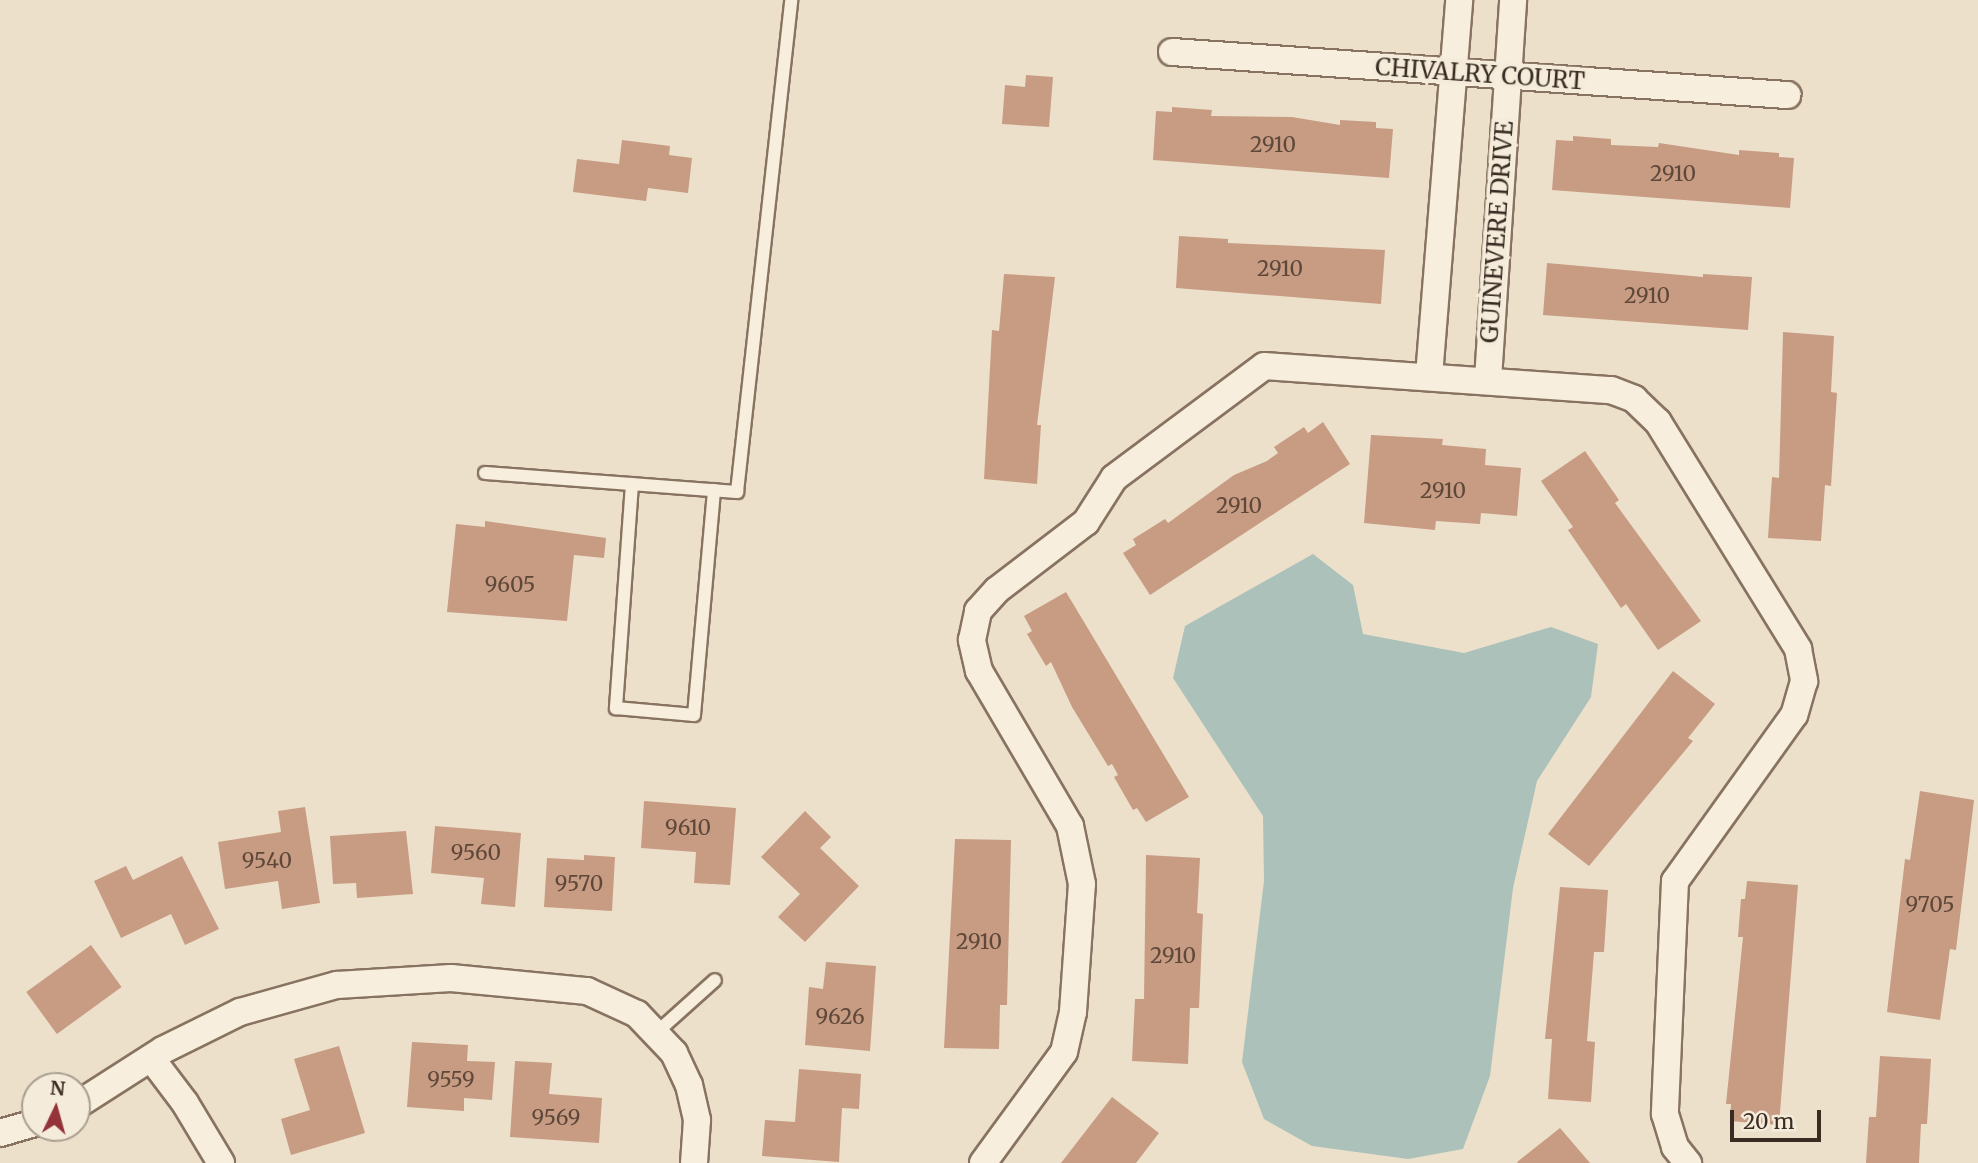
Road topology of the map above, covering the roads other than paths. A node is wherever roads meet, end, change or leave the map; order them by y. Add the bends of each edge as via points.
1 (791, 0) edge
2 (1459, 0) edge
3 (1513, 0) edge
4 (1172, 52) dead end
5 (1454, 72) junction
6 (1507, 76) junction
7 (1787, 95) dead end
8 (1429, 376) junction
9 (1475, 379) junction
10 (485, 473) dead end
11 (632, 484) junction
12 (714, 490) junction
13 (715, 980) dead end
14 (656, 1033) junction
15 (151, 1058) junction
16 (91, 1096) edge
17 (21, 1127) edge
18 (0, 1133) edge
19 (221, 1163) edge
20 (694, 1163) edge
21 (983, 1163) edge
22 (1688, 1163) edge

1 - 12 lane via 737,492
2 - 5 street
3 - 6 street, GUINEVERE DRIVE
4 - 5 street, CHIVALRY COURT
5 - 6 street, CHIVALRY COURT
5 - 8 street
6 - 7 street, CHIVALRY COURT
6 - 9 street, GUINEVERE DRIVE
8 - 9 street
8 - 21 street via 1264,366 1114,478 1086,522 997,590 978,611 972,640 979,671 1070,826 1082,884 1073,1012 1064,1052
9 - 22 street via 1611,390 1634,399 1653,415 1801,656 1803,690 1794,715 1675,881 1665,1114 1675,1147
10 - 11 lane
11 - 12 lane
11 - 12 lane via 616,708 694,715
13 - 14 lane
14 - 15 street via 626,1006 587,991 423,978 337,985 267,1003 214,1023
14 - 20 street via 674,1053 692,1094 697,1120
15 - 16 street
15 - 19 street via 177,1090
17 - 18 street

